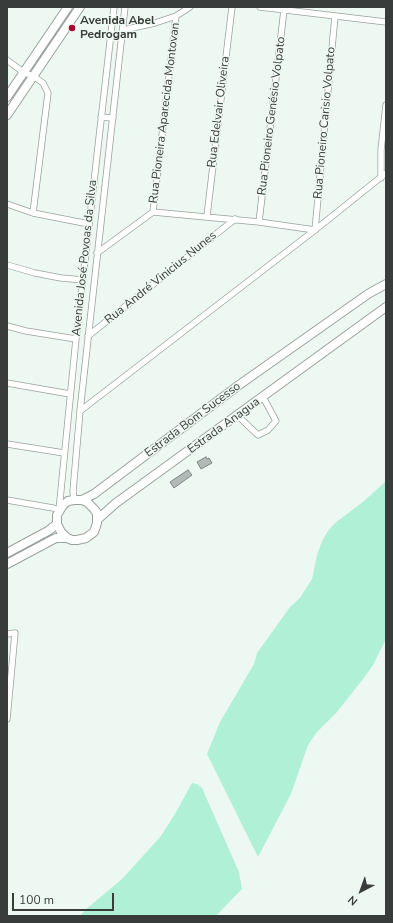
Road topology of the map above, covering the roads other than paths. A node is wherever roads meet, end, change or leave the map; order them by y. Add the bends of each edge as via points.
1 (68, 7) edge
2 (80, 7) edge
3 (114, 7) edge
4 (125, 7) edge
5 (190, 7) edge
6 (232, 7) edge
7 (260, 7) edge
8 (284, 10) junction
9 (176, 16) junction
10 (335, 16) junction
11 (386, 22) edge
12 (123, 30) junction
13 (7, 60) edge
14 (23, 72) junction
15 (33, 76) junction
16 (7, 97) edge
17 (386, 105) edge
18 (7, 115) edge
19 (101, 117) junction
20 (113, 118) junction
21 (386, 173) edge
22 (381, 178) junction
23 (7, 204) edge
24 (153, 212) junction
25 (33, 213) junction
26 (207, 216) junction
27 (235, 219) junction
28 (259, 222) junction
29 (89, 224) junction
30 (315, 230) junction
31 (97, 253) junction
32 (7, 265) edge
33 (83, 280) junction
34 (386, 284) edge
35 (386, 307) edge
36 (7, 326) edge
37 (88, 336) junction
38 (76, 339) junction
39 (7, 383) edge
40 (70, 394) junction
41 (263, 397) junction
42 (80, 411) junction
43 (238, 416) junction
44 (7, 444) edge
45 (64, 453) junction
46 (7, 500) edge
47 (78, 500) junction
48 (59, 510) junction
49 (98, 519) junction
50 (57, 524) junction
51 (67, 538) junction
52 (28, 542) junction
53 (33, 550) junction
54 (7, 553) edge
55 (7, 564) edge
56 (7, 634) edge
57 (7, 719) edge

1 - 14 main road
2 - 15 main road
3 - 19 street, Avenida José Povoas da Silva
4 - 12 street, Avenida José Povoas da Silva
5 - 9 street
6 - 26 street, Rua Edelvair Oliveira
7 - 8 street
8 - 10 street
8 - 28 street, Rua Pioneiro Genésio Volpato
9 - 12 street
9 - 24 street, Rua Pioneira Aparecida Montovan
10 - 11 street
10 - 30 street, Rua Pioneiro Carisio Volpato
12 - 20 street, Avenida José Povoas da Silva
13 - 14 street
14 - 15 street
14 - 16 main road
15 - 18 main road
15 - 25 street via 43,83 48,93
17 - 22 street
19 - 20 street
19 - 29 street, Avenida José Povoas da Silva
20 - 31 street, Avenida José Povoas da Silva
21 - 22 street
22 - 30 street
23 - 25 street
24 - 26 street
24 - 31 street, Rua Pioneira Aparecida Montovan
25 - 29 street
26 - 27 street
27 - 28 street
27 - 37 street, Rua André Vinicius Nunes
28 - 30 street
29 - 33 street, Avenida José Povoas da Silva
30 - 42 street
31 - 37 street, Avenida José Povoas da Silva
32 - 33 street via 42,274
33 - 38 street, Avenida José Povoas da Silva
34 - 47 main road, Estrada Bom Sucesso via 239,384 94,494
35 - 41 main road, Estrada Anagua
36 - 38 street
37 - 42 street, Avenida José Povoas da Silva
38 - 40 street, Avenida José Povoas da Silva
39 - 40 street
40 - 45 street, Avenida José Povoas da Silva
41 - 43 main road, Estrada Anagua
41 - 43 street via 276,421 268,430 258,435
42 - 47 street, Avenida José Povoas da Silva via 73,491
43 - 49 main road, Estrada Anagua via 116,503
44 - 45 street
45 - 48 street, Avenida José Povoas da Silva
46 - 48 street
47 - 48 main road, Estrada Bom Sucesso via 68,501
47 - 49 main road via 91,505
48 - 50 main road
49 - 51 main road, Estrada Anagua via 96,528 90,536 82,540
50 - 51 main road via 60,532
50 - 52 main road
51 - 53 main road via 56,538
52 - 53 main road
52 - 54 main road
53 - 55 main road
56 - 57 street via 15,633

